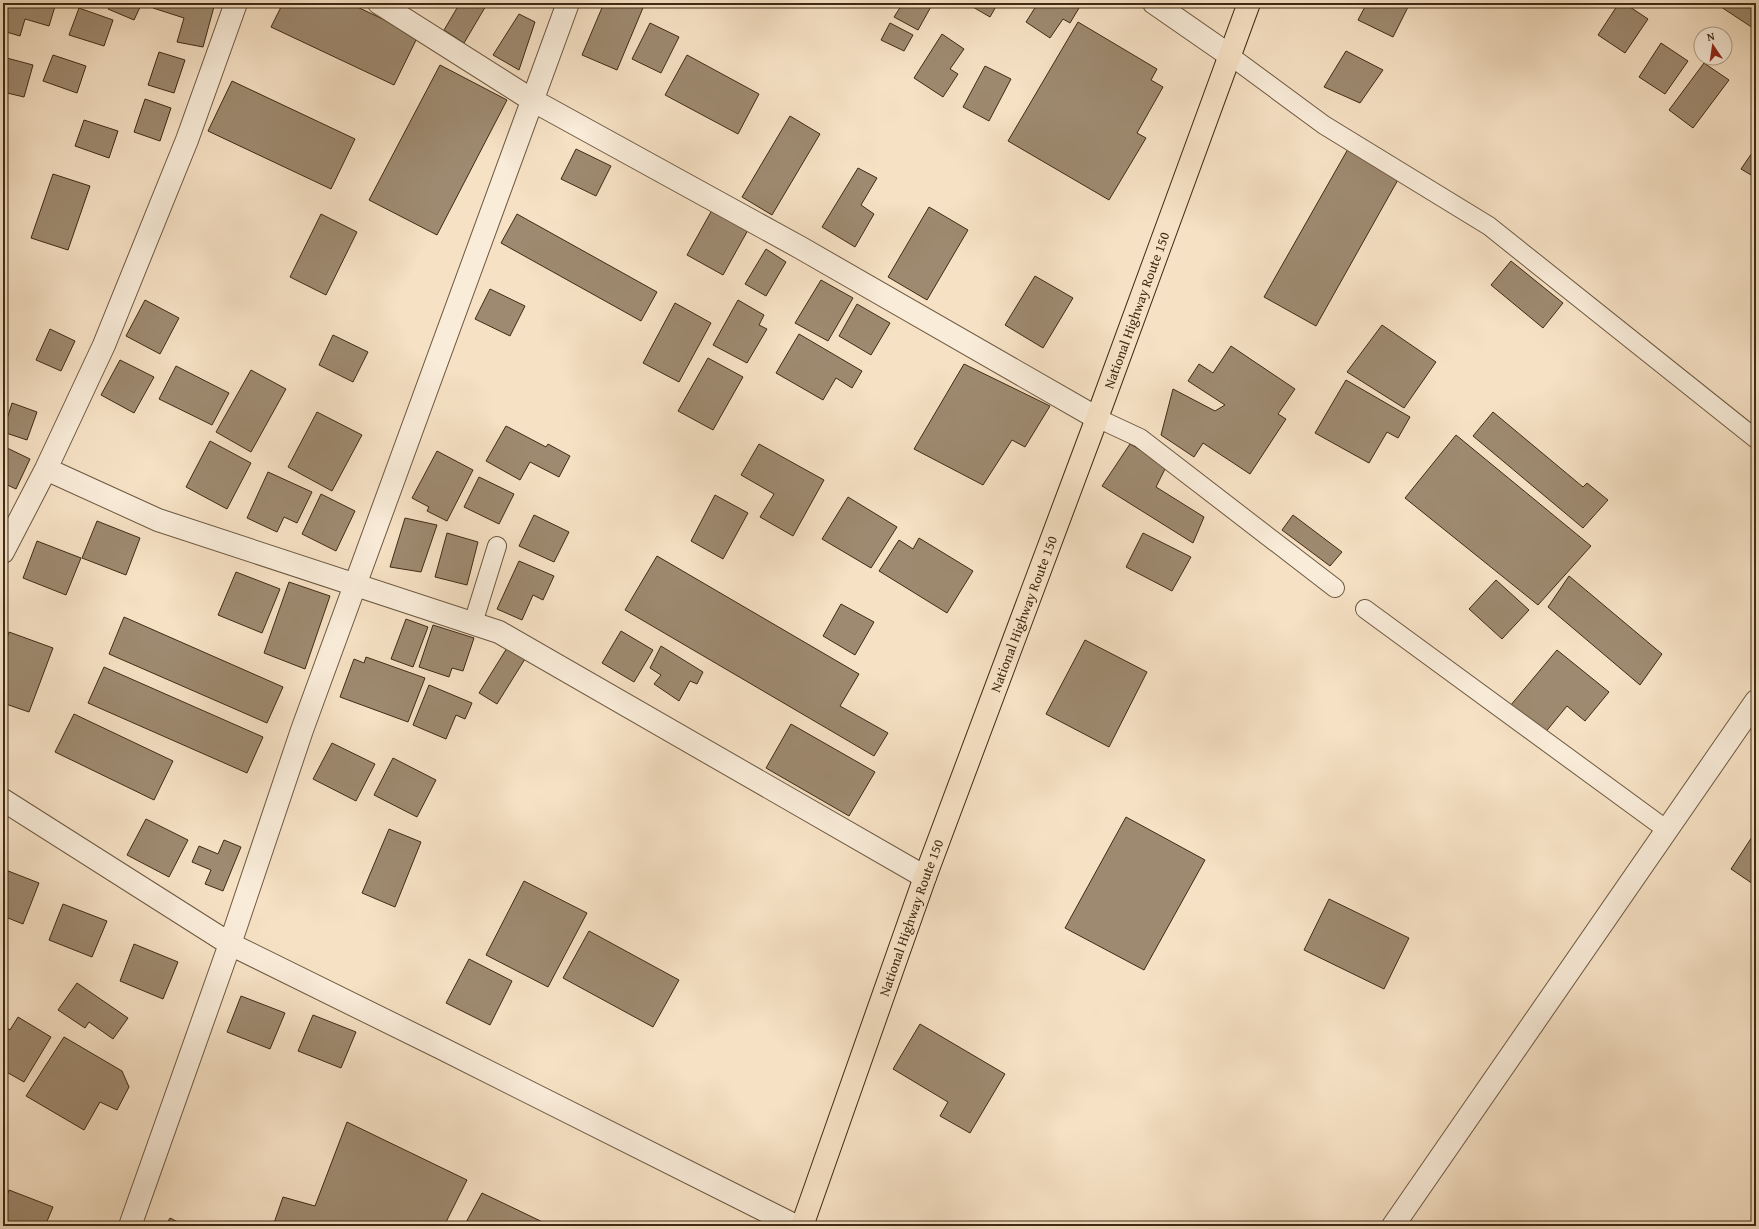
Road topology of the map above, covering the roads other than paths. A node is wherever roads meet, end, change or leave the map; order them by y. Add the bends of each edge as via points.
1 (236, 3) edge
2 (379, 3) edge
3 (568, 3) edge
4 (1154, 3) edge
5 (1249, 3) edge
6 (1229, 55) junction
7 (532, 100) junction
8 (1097, 418) junction
9 (1756, 440) edge
10 (46, 469) junction
11 (497, 546) dead end
12 (3, 552) edge
13 (355, 584) junction
14 (1335, 588) dead end
15 (1365, 609) dead end
16 (472, 623) junction
17 (1756, 701) edge
18 (3, 800) edge
19 (1667, 830) junction
20 (925, 876) junction
21 (230, 944) junction
22 (130, 1226) edge
23 (796, 1226) edge
24 (802, 1226) edge
25 (1393, 1226) edge

1 - 10 street via 184,148 104,345
2 - 7 street
3 - 7 street
4 - 6 street
5 - 6 highway, National Highway Route 150
6 - 8 highway, National Highway Route 150
6 - 9 lane via 1324,125 1489,226
7 - 8 street via 801,248
7 - 13 street
8 - 14 lane via 1140,438
8 - 20 highway, National Highway Route 150
10 - 12 street
10 - 13 street via 158,520
11 - 16 lane
13 - 16 street
13 - 21 street via 302,730
15 - 19 lane
16 - 20 street via 499,632
17 - 19 street
18 - 21 street
19 - 25 street
20 - 24 highway, National Highway Route 150
21 - 22 street
21 - 23 street

